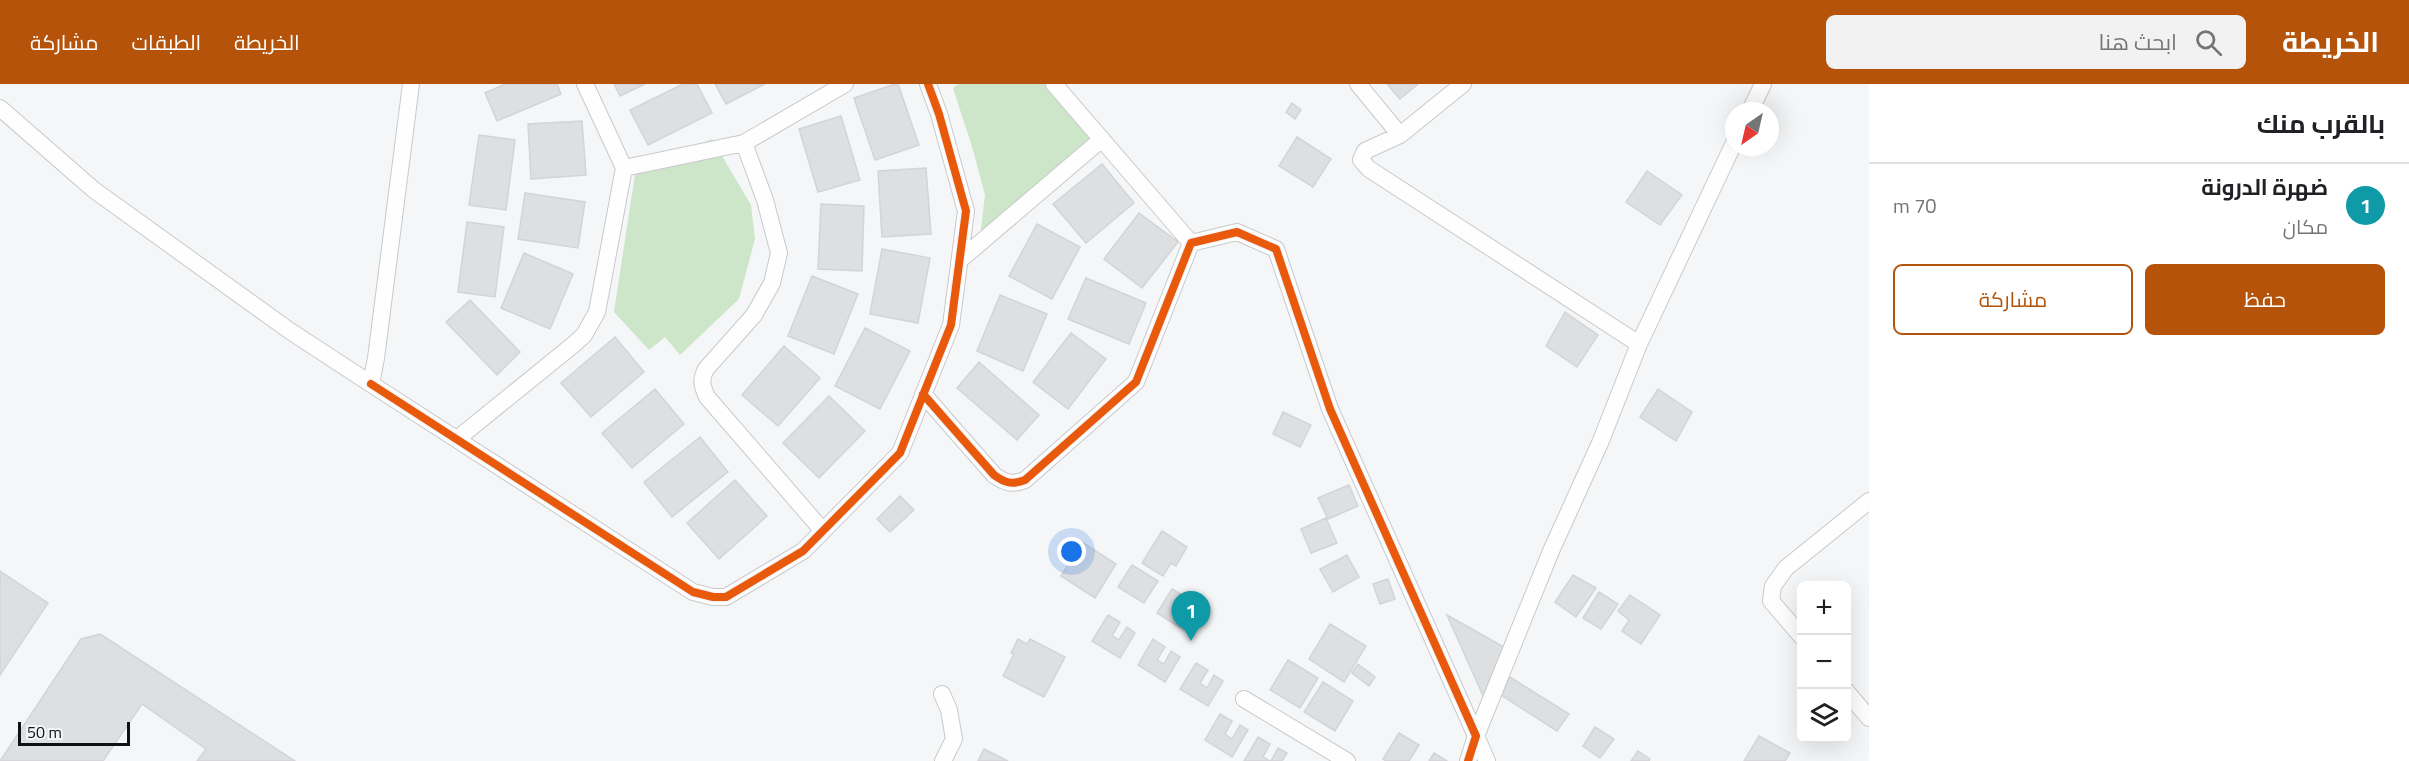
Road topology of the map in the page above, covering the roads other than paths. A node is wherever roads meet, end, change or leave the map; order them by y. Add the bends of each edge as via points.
1 (411, 84) edge
2 (585, 84) edge
3 (845, 84) edge
4 (1054, 84) edge
5 (1358, 84) edge
6 (1463, 84) edge
7 (1763, 84) edge
8 (933, 86) edge
9 (1754, 102) edge
10 (0, 108) edge
11 (1400, 135) junction
12 (1102, 139) junction
13 (744, 143) junction
14 (1728, 156) edge
15 (624, 168) junction
16 (1191, 243) junction
17 (960, 260) junction
18 (1639, 344) junction
19 (371, 384) junction
20 (923, 394) junction
21 (458, 439) junction
22 (1869, 501) edge
23 (823, 531) junction
24 (1800, 635) edge
25 (942, 694) dead end
26 (1851, 697) edge
27 (1244, 699) dead end
28 (1869, 718) edge
29 (1476, 736) junction
30 (943, 761) edge
31 (1347, 761) edge
32 (1468, 761) edge
33 (1487, 761) edge

1 - 19 street
2 - 15 street
3 - 13 street
4 - 12 street
5 - 11 street
6 - 11 street
7 - 9 street
8 - 17 street via 966,211
10 - 19 street via 94,190 290,332
11 - 18 street via 1365,151 1361,160 1369,169
12 - 16 street
12 - 17 street
13 - 15 street
13 - 23 street via 765,200 778,253 772,283 754,315 706,369 702,385 707,397
14 - 18 street
15 - 21 street via 597,312 591,325 573,345
16 - 20 street via 1136,382 1025,480 1016,484 994,475
16 - 29 street via 1237,232 1276,249 1330,409
17 - 20 street via 951,325
18 - 29 street
19 - 21 street
20 - 23 street via 900,453
21 - 23 street via 693,592 726,597 803,551
22 - 24 street via 1786,568 1773,586 1772,601
25 - 30 street via 954,739
26 - 28 street
27 - 31 street
29 - 32 street
29 - 33 street

